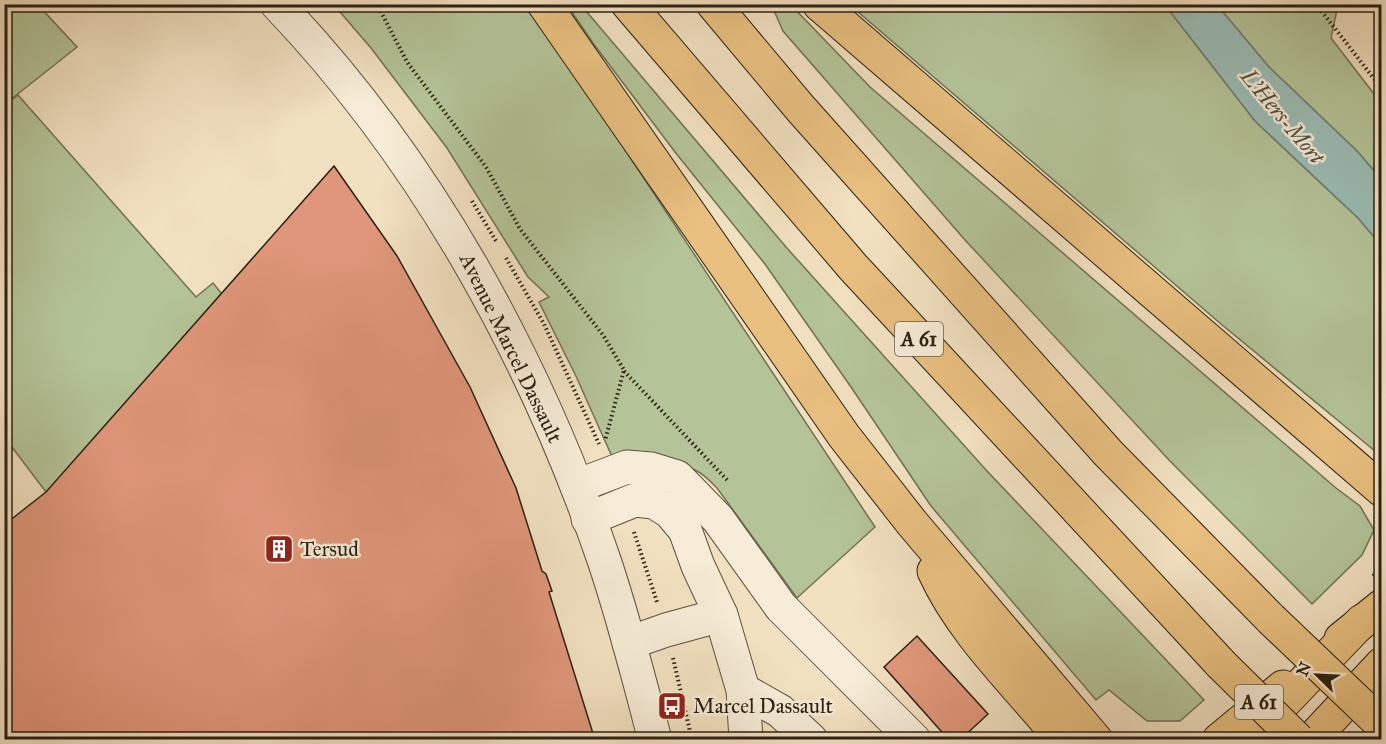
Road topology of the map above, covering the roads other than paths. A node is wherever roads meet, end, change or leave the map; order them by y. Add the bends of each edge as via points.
1 (277, 4) edge
2 (544, 4) edge
3 (628, 4) edge
4 (713, 4) edge
5 (819, 4) edge
6 (1379, 485) edge
7 (577, 486) junction
8 (588, 519) junction
9 (912, 523) junction
10 (1372, 614) edge
11 (720, 615) junction
12 (628, 643) junction
13 (1382, 664) edge
14 (1382, 689) edge
15 (743, 690) junction
16 (1382, 725) edge
17 (655, 740) edge
18 (746, 740) edge
19 (811, 740) edge
20 (914, 740) edge
21 (1062, 740) edge
22 (1096, 740) edge
23 (1220, 740) edge
24 (1248, 740) edge
25 (1298, 740) edge
26 (1311, 740) edge
27 (1320, 740) edge

1 - 7 street, Avenue Marcel Dassault via 309,38 424,188 505,328
2 - 9 main road via 844,436
3 - 25 main road, A 61, bridge via 853,267 1221,664
4 - 16 main road, bridge via 809,118 1108,453
5 - 6 main road
7 - 8 street, Avenue Marcel Dassault
7 - 20 street via 627,468 651,469 677,477 718,519 781,607
8 - 11 street via 635,500 654,502 670,512 686,530
8 - 12 street, Avenue Marcel Dassault
9 - 21 main road via 942,588 974,636
9 - 22 main road
10 - 23 main road
10 - 24 main road
11 - 12 street
11 - 15 street
12 - 17 street, Avenue Marcel Dassault
13 - 26 main road
14 - 27 main road
15 - 18 street
15 - 19 street via 780,711

